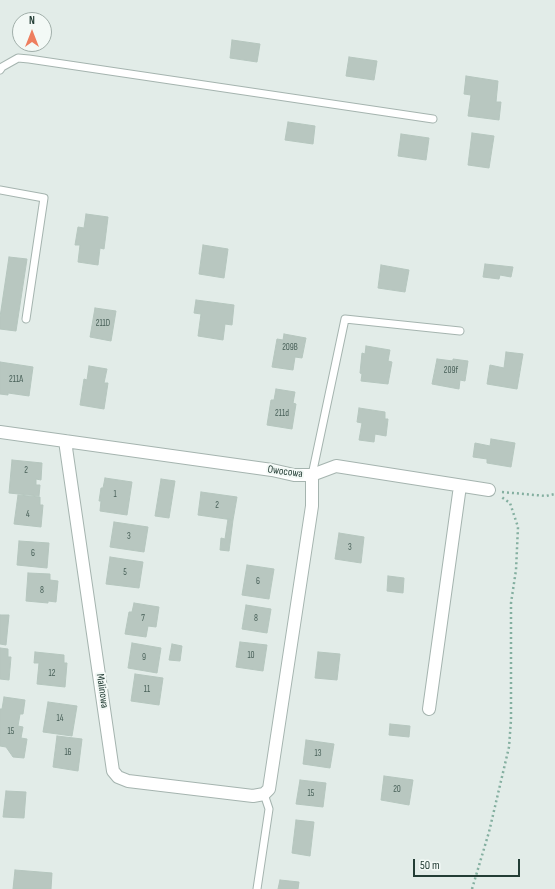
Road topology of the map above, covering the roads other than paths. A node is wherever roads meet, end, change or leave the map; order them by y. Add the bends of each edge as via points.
1 (0, 70) edge
2 (433, 119) dead end
3 (0, 190) edge
4 (26, 319) dead end
5 (460, 331) dead end
6 (0, 432) edge
7 (65, 441) junction
8 (312, 475) junction
9 (460, 486) junction
10 (489, 490) road end
11 (430, 709) dead end
12 (264, 794) junction
13 (257, 889) edge

1 - 2 lane via 18,58 29,59
3 - 4 lane via 44,198
5 - 8 lane via 345,319
6 - 7 street, Owocowa
7 - 8 street, Owocowa via 294,475
7 - 12 street, Malinowa via 113,771 118,777 128,781 253,796
8 - 9 street via 336,466
8 - 12 street, Owocowa via 312,506 271,780 269,789
9 - 10 street
9 - 11 street
12 - 13 lane via 269,809

